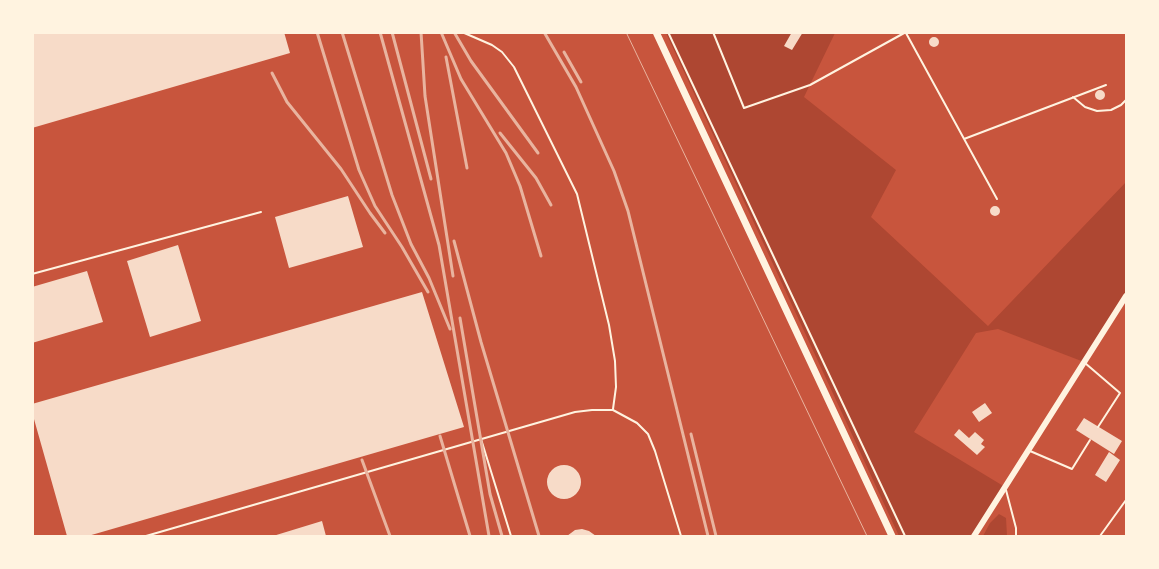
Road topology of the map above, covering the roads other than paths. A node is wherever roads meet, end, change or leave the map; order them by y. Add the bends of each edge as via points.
1 (462, 32) edge
2 (656, 32) edge
3 (713, 32) edge
4 (906, 33) edge
5 (1106, 85) dead end
6 (1073, 97) junction
7 (1126, 100) edge
8 (964, 139) junction
9 (998, 199) dead end
10 (261, 212) dead end
11 (32, 274) edge
12 (1126, 296) edge
13 (1084, 362) junction
14 (613, 410) junction
15 (1098, 427) dead end
16 (481, 439) junction
17 (1090, 440) dead end
18 (1028, 450) junction
19 (1005, 487) junction
20 (146, 536) edge
21 (511, 536) edge
22 (680, 536) edge
23 (892, 536) edge
24 (974, 536) edge
25 (1016, 536) edge

1 - 14 lane via 492,45 514,67 577,194 609,325 615,361
2 - 23 main road
3 - 4 lane via 744,108 810,85
4 - 8 lane
5 - 6 lane
6 - 7 lane via 1085,107 1098,111 1111,110
6 - 8 lane
8 - 9 lane
10 - 11 lane
12 - 13 main road
13 - 15 lane via 1120,393
13 - 18 main road
14 - 16 lane via 575,412
14 - 22 lane via 637,423 648,434
16 - 20 lane
16 - 21 lane
17 - 18 lane via 1072,469
18 - 19 main road
19 - 24 main road
19 - 25 lane

